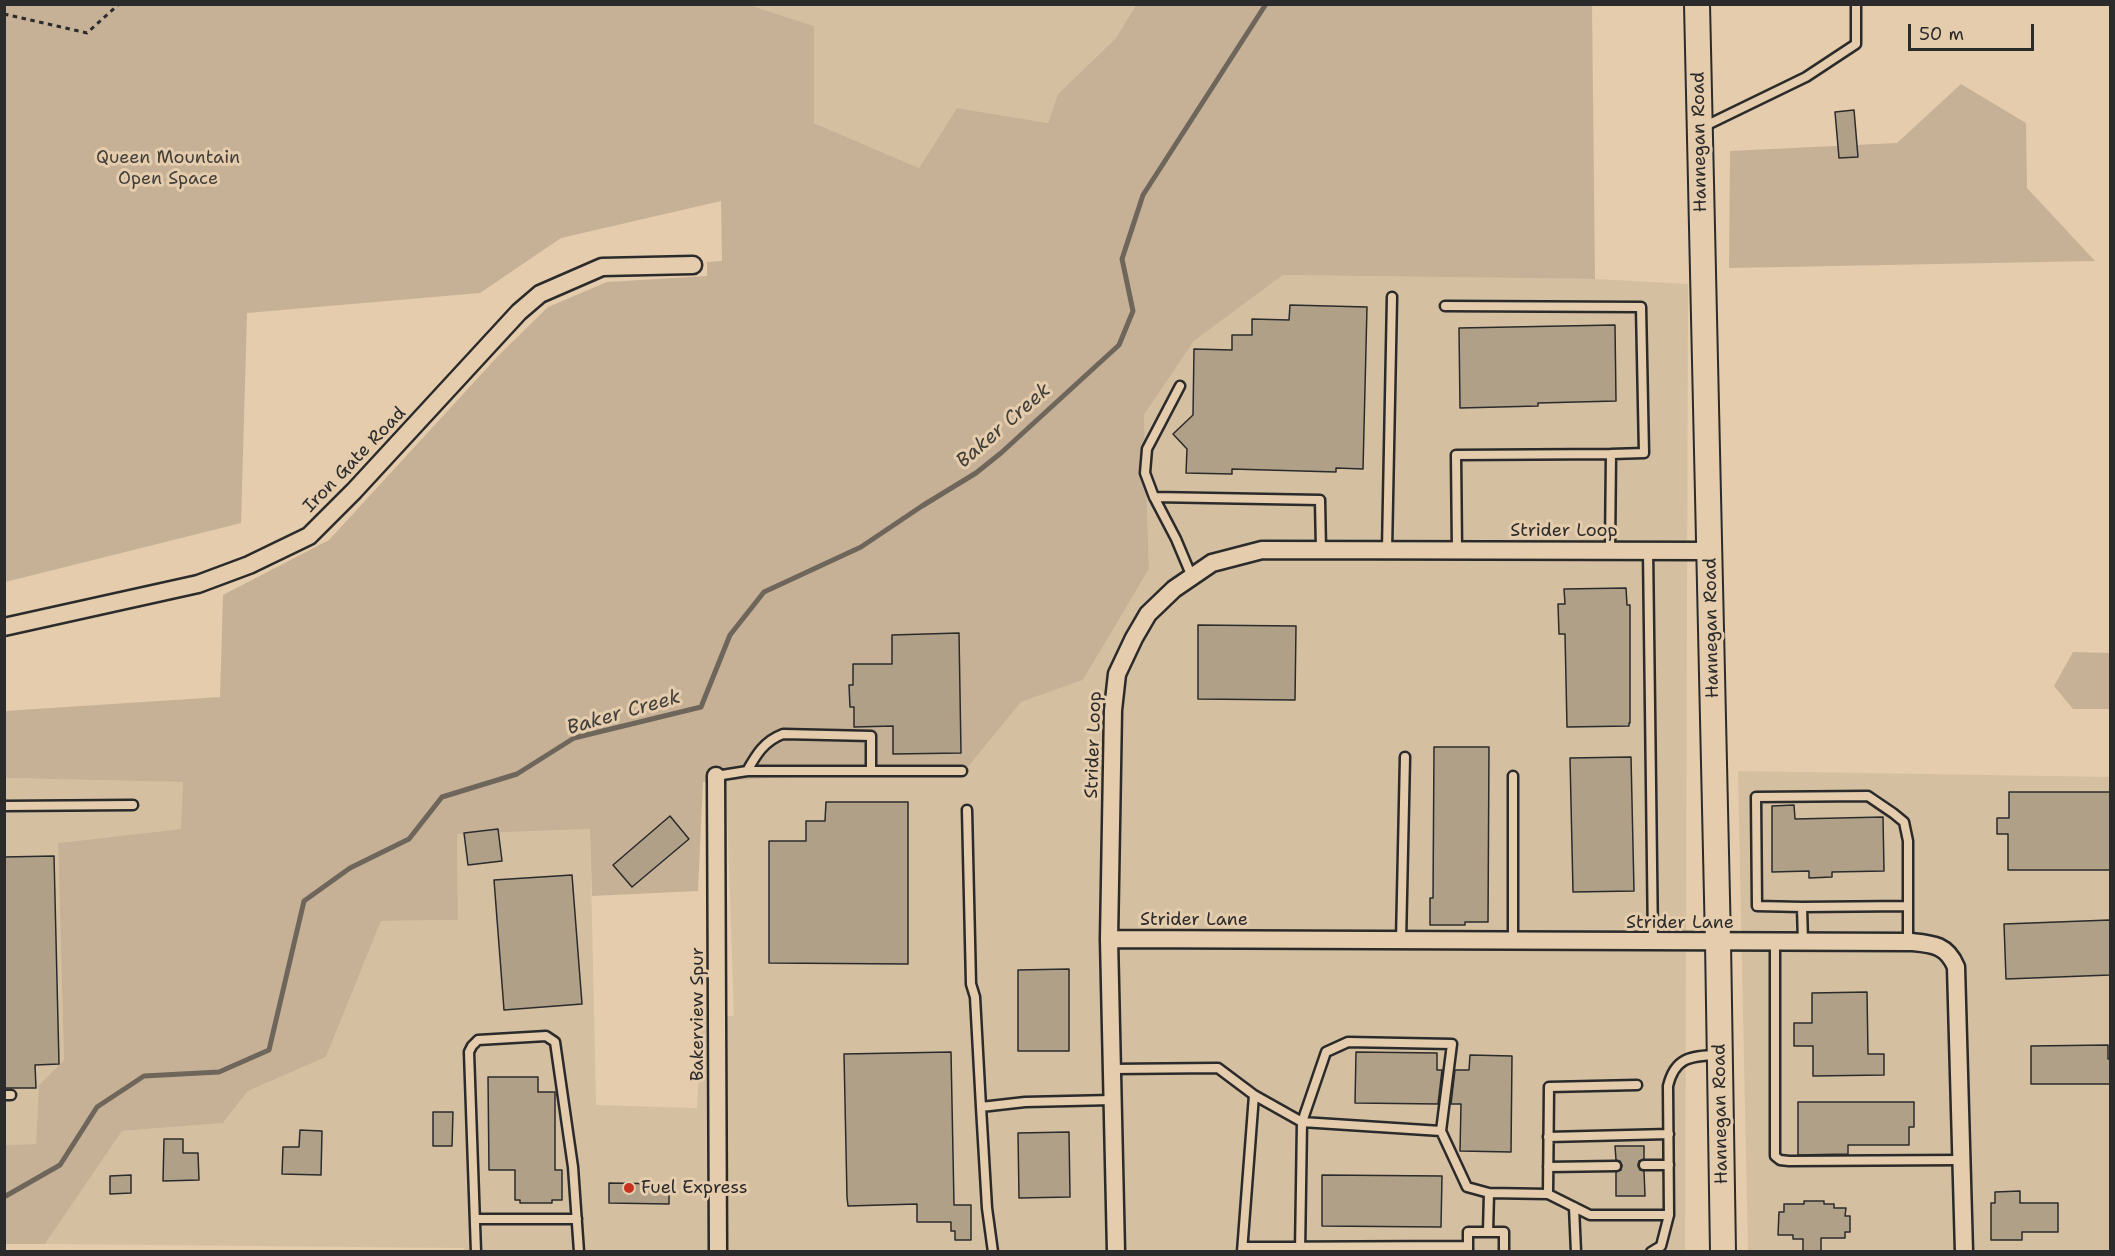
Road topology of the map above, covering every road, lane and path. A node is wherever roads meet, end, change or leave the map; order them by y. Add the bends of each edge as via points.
1 (119, 4) edge
2 (1697, 4) edge
3 (1856, 4) edge
4 (4, 14) edge
5 (1700, 128) junction
6 (693, 265) dead end
7 (1392, 297) dead end
8 (1445, 306) dead end
9 (1180, 386) dead end
10 (1611, 454) junction
11 (1154, 497) junction
12 (1321, 550) junction
13 (1387, 550) junction
14 (1457, 550) junction
15 (1610, 550) junction
16 (1648, 550) junction
17 (1710, 550) junction
18 (1192, 577) junction
19 (4, 627) edge
20 (1405, 757) dead end
21 (747, 771) junction
22 (871, 771) junction
23 (962, 771) dead end
24 (716, 776) joint
25 (1513, 776) dead end
26 (133, 805) dead end
27 (4, 806) edge
28 (968, 810) dead end
29 (1908, 906) junction
30 (1802, 907) junction
31 (1108, 939) junction
32 (1401, 941) junction
33 (1513, 941) junction
34 (1653, 942) junction
35 (1718, 942) junction
36 (1775, 942) junction
37 (1803, 942) junction
38 (1908, 942) junction
39 (1720, 1055) junction
40 (1112, 1070) junction
41 (1637, 1085) dead end
42 (1254, 1095) junction
43 (1112, 1100) junction
44 (981, 1107) junction
45 (1302, 1122) junction
46 (1442, 1131) junction
47 (1669, 1134) junction
48 (1548, 1137) junction
49 (1961, 1160) junction
50 (1616, 1166) dead end
51 (1644, 1166) dead end
52 (1669, 1166) junction
53 (1548, 1167) junction
54 (1489, 1193) junction
55 (1548, 1194) junction
56 (1574, 1207) junction
57 (1669, 1215) junction
58 (475, 1219) junction
59 (577, 1219) junction
60 (1488, 1232) junction
61 (1243, 1249) edge
62 (1300, 1249) edge
63 (1468, 1249) edge
64 (476, 1251) edge
65 (579, 1251) edge
66 (718, 1251) edge
67 (993, 1251) edge
68 (1116, 1251) edge
69 (1504, 1251) edge
70 (1575, 1251) edge
71 (1650, 1251) edge
72 (1723, 1251) edge
73 (1964, 1251) edge

1 - 4 path via 87,33
2 - 5 main road, Hannegan Road
3 - 5 lane via 1856,44 1806,77
5 - 17 main road, Hannegan Road
6 - 19 street, Iron Gate Road via 602,267 540,294 309,536 198,584
7 - 13 lane
8 - 10 lane via 1641,307 1644,453
9 - 11 lane via 1147,449 1145,473
10 - 14 lane via 1456,455
10 - 15 lane
11 - 12 lane via 1320,500
11 - 18 lane
12 - 13 street, Strider Loop
12 - 18 street, Strider Loop via 1262,550 1212,563
13 - 14 street, Strider Loop
14 - 15 street, Strider Loop
15 - 16 street, Strider Loop
16 - 17 street, Strider Loop
16 - 34 lane
17 - 35 main road, Hannegan Road
18 - 31 street, Strider Loop via 1148,614 1117,674
20 - 32 lane
21 - 22 lane
21 - 22 lane via 758,752 783,734 871,736
21 - 24 lane
22 - 23 lane
24 - 66 street, Bakerview Spur
25 - 33 lane
26 - 27 lane
28 - 44 lane via 971,984
29 - 30 lane
29 - 30 lane via 1908,841 1904,822 1893,813 1868,796 1756,797 1757,906
29 - 38 lane
30 - 37 lane
31 - 32 street, Strider Lane
31 - 40 street, Strider Loop
32 - 33 street, Strider Lane
33 - 34 street, Strider Lane
34 - 35 street, Strider Lane
35 - 36 street, Strider Lane
35 - 39 main road, Hannegan Road
36 - 37 street, Strider Lane
36 - 49 lane via 1775,1156 1789,1161
37 - 38 street, Strider Lane
38 - 49 street, Strider Lane via 1943,949 1956,967
39 - 47 lane via 1693,1056 1675,1068 1668,1086
39 - 72 main road, Hannegan Road
40 - 42 lane via 1218,1068
40 - 43 street, Strider Loop
41 - 48 lane via 1549,1087
42 - 45 lane
42 - 61 lane
43 - 44 lane
43 - 68 street, Strider Loop
44 - 67 lane
45 - 46 lane
45 - 46 lane via 1326,1052 1348,1042 1452,1044
45 - 62 lane
46 - 54 lane via 1467,1187
47 - 48 lane
47 - 52 lane
48 - 53 lane
49 - 73 street, Strider Lane
50 - 53 lane
51 - 52 lane
52 - 57 lane
53 - 55 lane
54 - 55 lane
54 - 60 lane
55 - 56 lane
56 - 57 lane via 1590,1215
56 - 70 lane
57 - 71 lane via 1661,1246
58 - 59 lane
58 - 59 lane via 469,1052 478,1040 546,1036 555,1042
58 - 64 lane
59 - 65 lane
60 - 63 lane via 1468,1232
60 - 69 lane via 1504,1232
61 - 62 lane
62 - 63 lane

